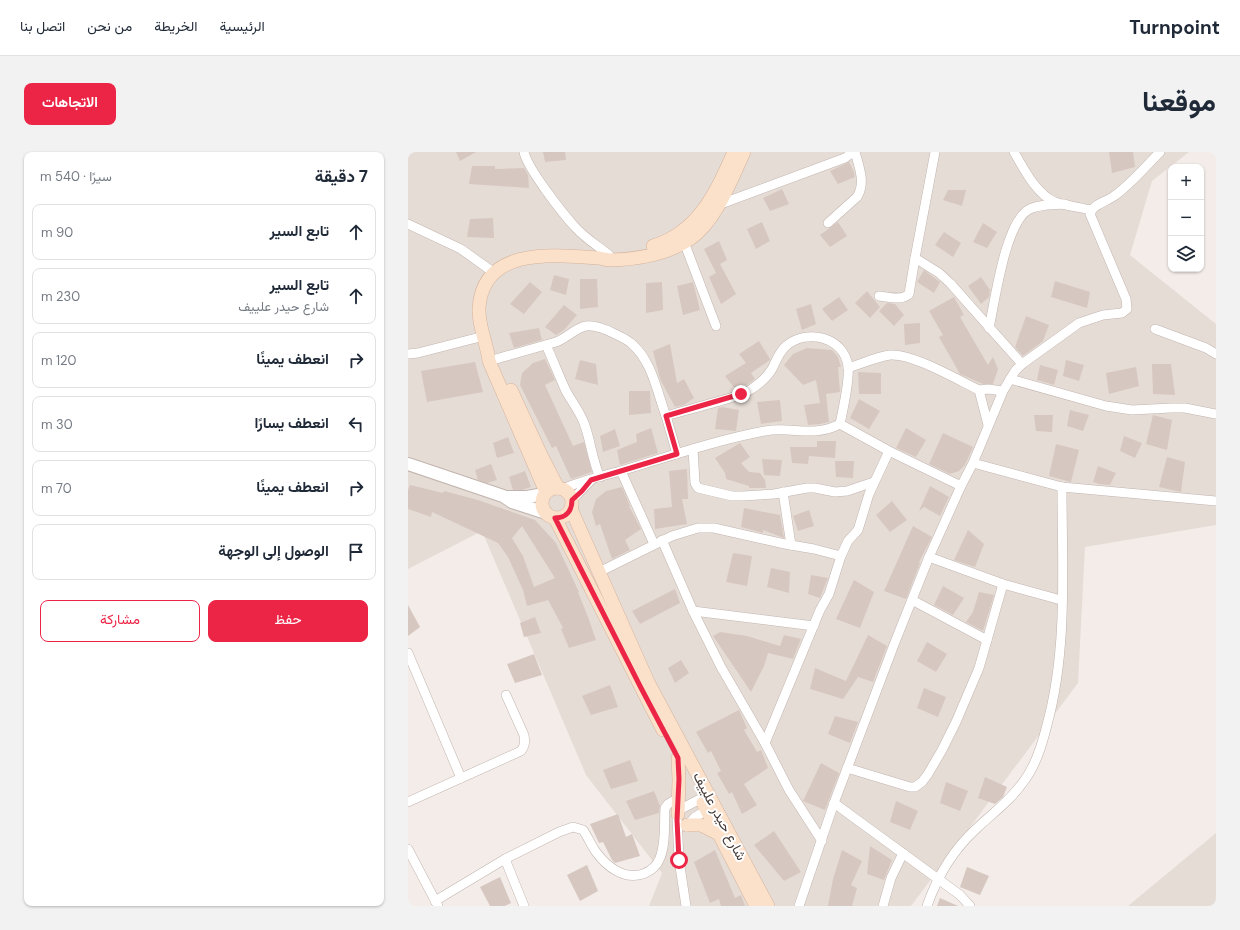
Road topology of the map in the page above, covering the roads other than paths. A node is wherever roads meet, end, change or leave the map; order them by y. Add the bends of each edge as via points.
1 (524, 152) edge
2 (734, 152) edge
3 (744, 152) edge
4 (854, 152) edge
5 (935, 152) edge
6 (1014, 152) edge
7 (1160, 152) edge
8 (1065, 204) junction
9 (718, 205) junction
10 (1091, 210) junction
11 (828, 223) dead end
12 (408, 224) edge
13 (684, 242) junction
14 (606, 258) junction
15 (915, 258) junction
16 (493, 272) junction
17 (879, 296) dead end
18 (716, 326) dead end
19 (989, 328) junction
20 (1155, 329) dead end
21 (484, 336) junction
22 (546, 345) junction
23 (408, 354) edge
24 (1216, 354) edge
25 (491, 357) junction
26 (1022, 364) junction
27 (848, 368) junction
28 (1010, 379) junction
29 (979, 390) junction
30 (1003, 391) junction
31 (1216, 414) edge
32 (666, 416) junction
33 (840, 424) junction
34 (988, 425) junction
35 (693, 449) junction
36 (889, 451) junction
37 (677, 454) junction
38 (408, 464) edge
39 (973, 464) junction
40 (621, 471) junction
41 (600, 477) junction
42 (591, 480) junction
43 (874, 482) junction
44 (961, 486) junction
45 (1062, 487) junction
46 (560, 488) junction
47 (783, 492) junction
48 (545, 493) junction
49 (503, 496) junction
50 (1216, 501) edge
51 (571, 504) junction
52 (550, 515) junction
53 (662, 540) junction
54 (654, 544) junction
55 (791, 545) junction
56 (841, 556) junction
57 (929, 557) junction
58 (599, 572) junction
59 (1003, 584) junction
60 (912, 600) junction
61 (1062, 600) junction
62 (693, 611) junction
63 (814, 626) junction
64 (987, 640) junction
65 (408, 653) edge
66 (506, 695) dead end
67 (765, 743) junction
68 (678, 758) junction
69 (847, 768) junction
70 (461, 778) junction
71 (678, 798) junction
72 (408, 802) edge
73 (834, 803) junction
74 (703, 804) junction
75 (678, 814) junction
76 (687, 826) junction
77 (719, 834) junction
78 (678, 836) junction
79 (822, 840) junction
80 (408, 849) edge
81 (902, 853) junction
82 (505, 858) junction
83 (938, 879) junction
84 (436, 904) edge
85 (524, 906) edge
86 (686, 906) edge
87 (756, 906) edge
88 (768, 906) edge
89 (799, 906) edge
90 (883, 906) edge
91 (926, 906) edge
92 (970, 906) edge

1 - 14 street via 526,160 539,180 576,229
2 - 14 main road via 708,204 678,235 660,244
3 - 9 main road
4 - 9 street via 845,158
4 - 11 street via 862,181 861,191 858,197
5 - 15 street
6 - 8 street via 1040,191 1049,198
7 - 10 street via 1116,194
8 - 10 street
8 - 19 street via 1036,207 1021,217 1003,259
9 - 13 main road via 703,226
10 - 26 street via 1091,221 1126,299 1127,309 1122,313 1103,315 1079,323
12 - 16 street via 461,249
13 - 14 main road via 646,256
13 - 18 street
14 - 16 main road via 531,257 514,260
15 - 17 street via 909,294 899,298
15 - 19 street via 950,283
16 - 21 main road via 486,282 479,308
19 - 26 street
20 - 24 street
21 - 23 street
21 - 25 main road
22 - 25 street
22 - 32 street via 588,326 609,331 631,342 640,351 648,366
22 - 41 street via 584,422
25 - 46 main road
25 - 48 main road
26 - 28 street
27 - 29 street via 896,355 924,364
27 - 32 street via 843,354 828,340 816,336 802,339 786,346 766,377 750,390 735,397
27 - 33 street
28 - 30 street
28 - 31 street via 1106,406 1132,410 1185,408
29 - 30 street
29 - 34 street
30 - 34 street
32 - 37 street
33 - 35 street via 807,432 764,432
33 - 36 street
34 - 39 street
35 - 37 street
35 - 47 street via 695,483 698,488 732,496
36 - 43 street
36 - 44 street
37 - 40 street
38 - 49 street
39 - 44 street
39 - 45 street
40 - 41 street
40 - 54 street
41 - 42 street
42 - 46 street
42 - 51 street
43 - 47 street via 847,491 807,488
43 - 56 street via 858,530 848,541
44 - 57 street
45 - 50 street
45 - 61 street
46 - 48 main road via 552,488
46 - 51 main road via 570,494
47 - 55 street
48 - 49 street via 527,497
48 - 52 main road via 542,504
49 - 52 street via 512,502
51 - 52 main road via 566,515 559,518
51 - 58 main road, شارع حيدر علييف
52 - 68 main road, شارع حيدر علييف
53 - 54 street
53 - 55 street via 688,530 706,528
53 - 62 street
54 - 58 street
55 - 56 street
56 - 63 street
57 - 59 street
57 - 60 street
58 - 88 main road, شارع حيدر علييف via 648,682
59 - 61 street
59 - 64 street
60 - 64 street
60 - 69 street
61 - 83 street via 1061,645 1056,682 1045,734 1035,762 1016,792 960,845
62 - 63 street
62 - 67 street via 721,667
63 - 67 street
64 - 69 street via 979,668 956,722 922,782 916,787 910,787
65 - 70 street
66 - 70 street via 524,735 524,748
67 - 79 street via 790,790
68 - 71 main road
68 - 74 main road, شارع حيدر علييف
69 - 73 street
70 - 72 street
71 - 75 main road
71 - 82 street via 665,808 660,858 654,869 635,877 623,875 612,868 596,852 583,830 573,827
73 - 79 street
73 - 81 street
74 - 75 street via 683,808
74 - 76 street
74 - 77 main road, شارع حيدر علييف
75 - 78 street
76 - 77 main road via 701,825
76 - 78 street
77 - 87 main road, شارع حيدر علييف
78 - 86 street
79 - 89 street
80 - 84 street
81 - 83 street
81 - 90 street
82 - 84 street
82 - 85 street
83 - 91 street
83 - 92 street

